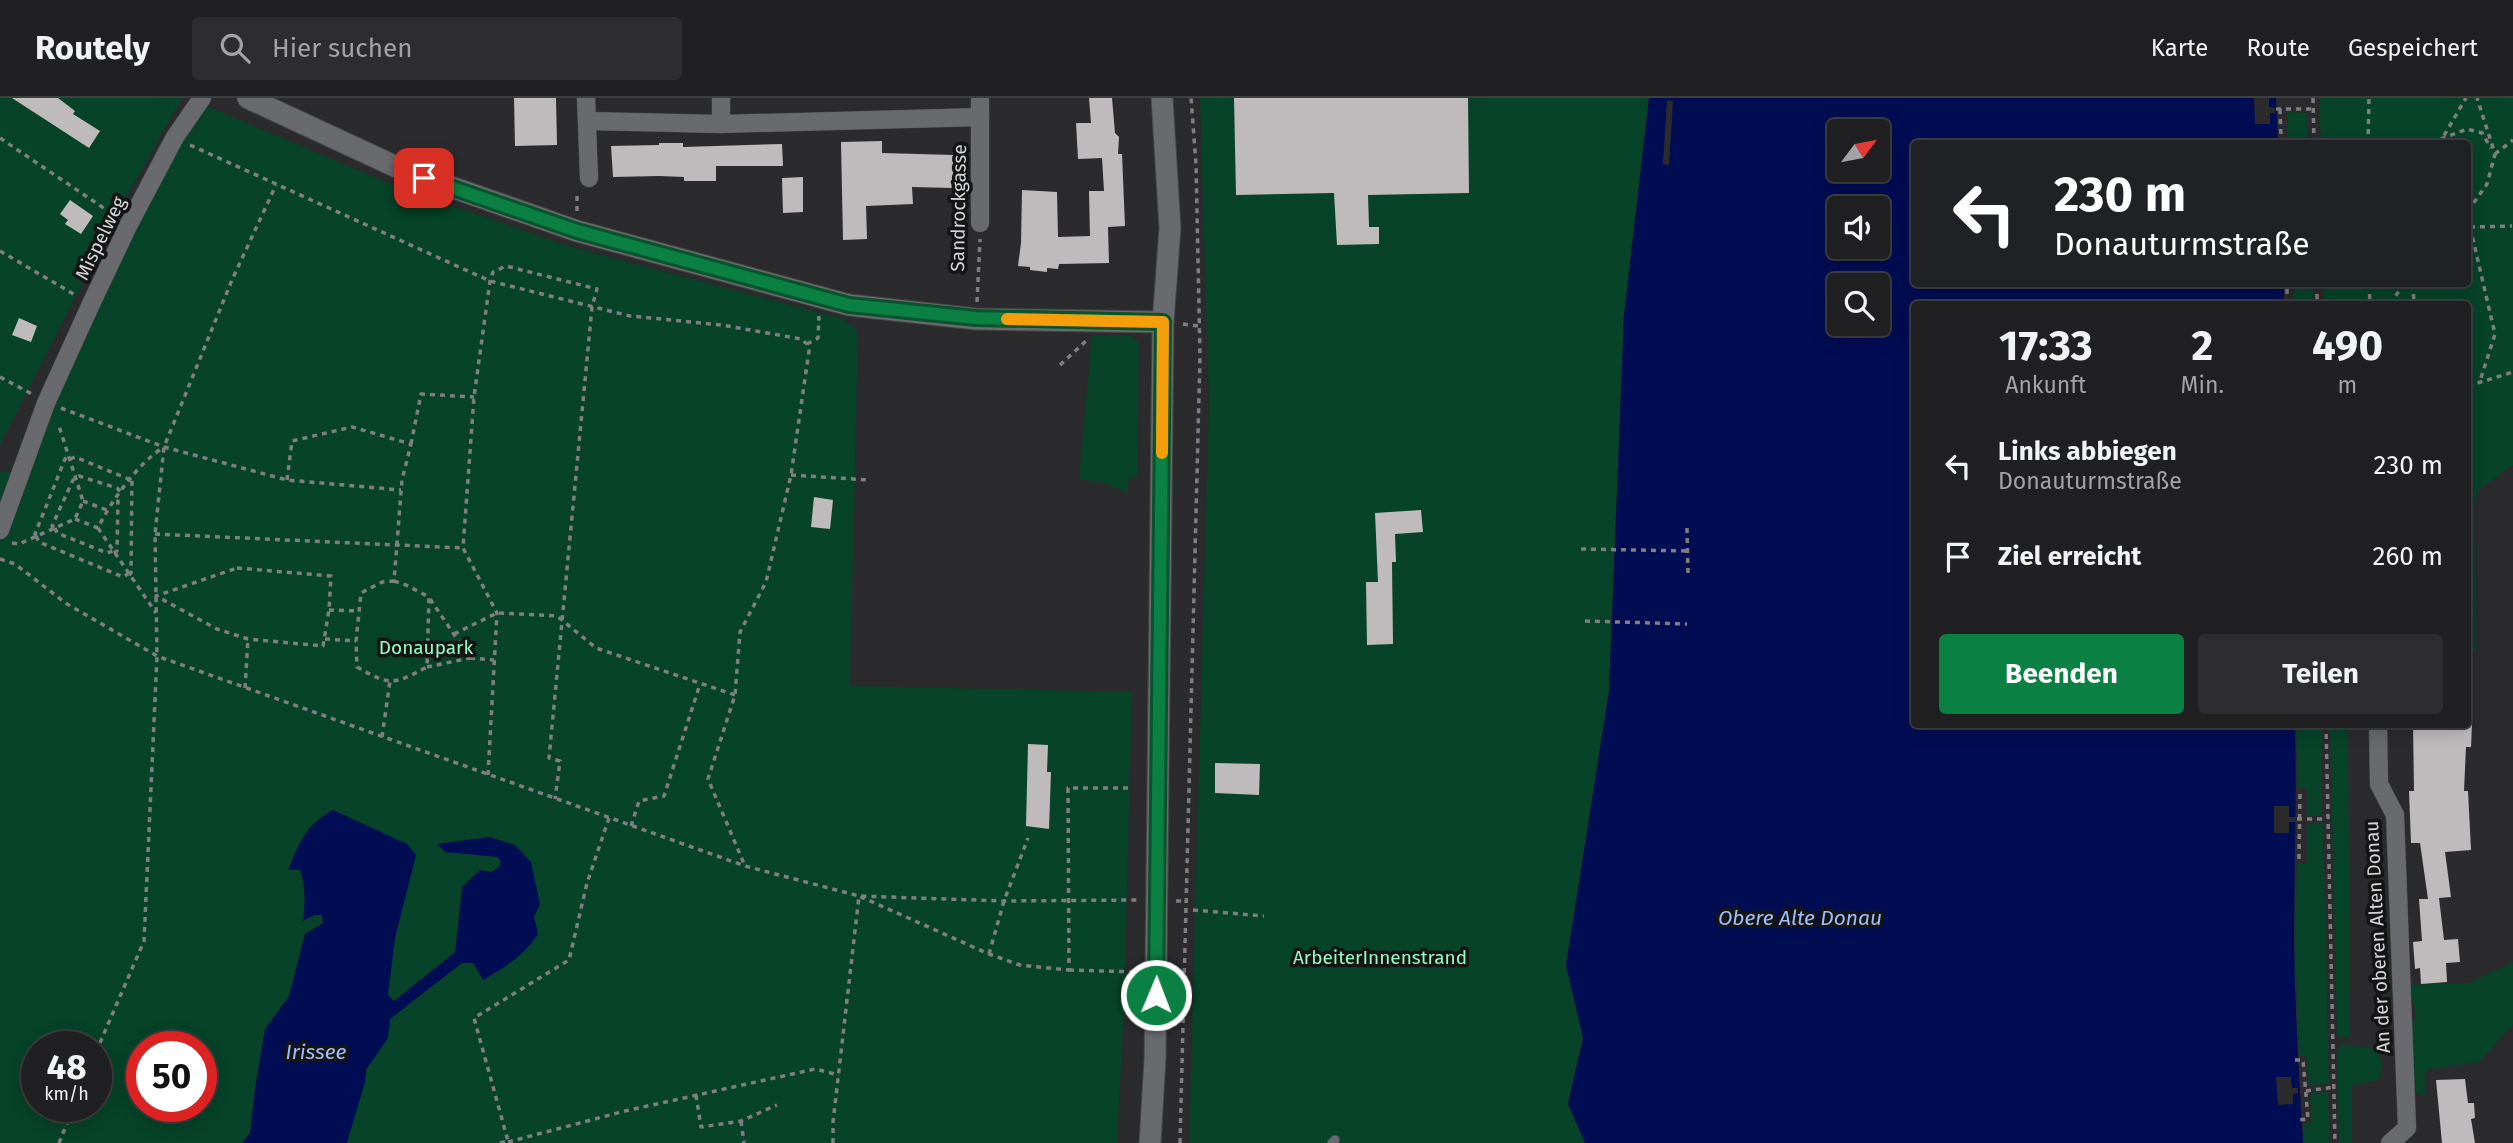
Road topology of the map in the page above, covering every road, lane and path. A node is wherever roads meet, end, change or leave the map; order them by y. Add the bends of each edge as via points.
1 (202, 98) edge
2 (248, 98) edge
3 (586, 98) edge
4 (721, 98) edge
5 (979, 98) edge
6 (1162, 98) edge
7 (1191, 98) edge
8 (2313, 98) edge
9 (2369, 98) edge
10 (2466, 98) edge
11 (2477, 98) edge
12 (2313, 108) junction
13 (980, 117) junction
14 (587, 121) junction
15 (721, 124) junction
16 (175, 137) junction
17 (0, 138) edge
18 (2281, 138) dead end
19 (2314, 140) edge
20 (2368, 140) edge
21 (2441, 140) edge
22 (2442, 140) edge
23 (2513, 140) edge
24 (2495, 154) junction
25 (589, 177) dead end
26 (275, 185) junction
27 (2471, 207) edge
28 (980, 223) joint
29 (129, 224) junction
30 (2512, 226) edge
31 (2471, 227) edge
32 (2471, 231) edge
33 (0, 251) edge
34 (490, 282) junction
35 (820, 297) junction
36 (91, 304) junction
37 (592, 307) junction
38 (976, 318) junction
39 (1089, 321) junction
40 (1163, 322) junction
41 (807, 344) junction
42 (1060, 365) dead end
43 (2513, 372) edge
44 (0, 377) edge
45 (2480, 381) junction
46 (2471, 385) edge
47 (474, 397) junction
48 (46, 403) junction
49 (411, 444) junction
50 (164, 447) junction
51 (69, 458) junction
52 (791, 475) junction
53 (76, 478) junction
54 (132, 479) junction
55 (288, 480) junction
56 (869, 480) dead end
57 (401, 490) junction
58 (119, 495) junction
59 (83, 501) junction
60 (107, 510) junction
61 (75, 519) junction
62 (54, 528) junction
63 (98, 528) junction
64 (1687, 528) dead end
65 (0, 530) edge
66 (155, 534) junction
67 (36, 536) junction
68 (19, 544) dead end
69 (396, 544) junction
70 (463, 548) junction
71 (1581, 549) dead end
72 (1688, 551) junction
73 (114, 552) junction
74 (0, 559) edge
75 (128, 574) junction
76 (1688, 574) dead end
77 (394, 582) junction
78 (156, 596) junction
79 (429, 597) junction
80 (329, 610) junction
81 (358, 611) junction
82 (497, 613) junction
83 (156, 614) junction
84 (563, 620) junction
85 (1585, 621) dead end
86 (1687, 624) dead end
87 (454, 634) junction
88 (248, 639) junction
89 (325, 639) junction
90 (356, 641) junction
91 (157, 656) junction
92 (470, 658) junction
93 (494, 660) junction
94 (426, 667) junction
95 (390, 681) junction
96 (701, 684) junction
97 (245, 688) junction
98 (735, 695) junction
99 (2326, 728) edge
100 (2378, 728) edge
101 (382, 737) junction
102 (488, 775) junction
103 (1133, 788) dead end
104 (2300, 792) dead end
105 (555, 799) junction
106 (609, 818) junction
107 (2298, 819) junction
108 (2327, 819) junction
109 (631, 826) junction
110 (1028, 838) dead end
111 (2299, 859) dead end
112 (745, 866) junction
113 (859, 896) junction
114 (1070, 899) junction
115 (1131, 900) dead end
116 (1004, 901) junction
117 (1171, 901) dead end
118 (1188, 901) junction
119 (1193, 910) dead end
120 (1264, 916) dead end
121 (989, 954) junction
122 (1069, 970) junction
123 (1156, 973) junction
124 (105, 1031) edge
125 (2295, 1060) dead end
126 (839, 1075) junction
127 (2334, 1087) junction
128 (2305, 1091) junction
129 (696, 1095) junction
130 (777, 1105) dead end
131 (2298, 1120) dead end
132 (741, 1121) junction
133 (68, 1122) edge
134 (508, 1142) edge
135 (59, 1143) edge
136 (500, 1143) edge
137 (744, 1143) edge
138 (833, 1143) edge
139 (1150, 1143) edge
140 (1180, 1143) edge
141 (2335, 1143) edge
142 (2390, 1143) edge

1 - 16 street, Mispelweg
2 - 35 main road via 403,170 577,231
3 - 14 street
4 - 15 street
5 - 13 street, Sandrockgasse
6 - 40 main road via 1170,228
7 - 118 path via 1200,356
8 - 12 path
9 - 20 path
10 - 21 path
11 - 24 path
12 - 18 path via 2278,109
12 - 19 path
13 - 15 street
13 - 28 street, Sandrockgasse
14 - 15 street
14 - 25 street
16 - 26 path
16 - 29 street, Mispelweg
17 - 29 path
22 - 24 path via 2466,129 2482,133
23 - 24 path
24 - 27 path via 2487,184
26 - 34 path
26 - 50 path
28 - 38 path, Sandrockgasse
29 - 36 street, Mispelweg
30 - 31 path
32 - 45 path via 2496,334
33 - 36 path
34 - 37 path
34 - 37 path via 493,272 506,266 597,289
34 - 47 path
35 - 38 main road via 849,305
35 - 41 path via 818,338
36 - 48 street, Mispelweg
37 - 41 path via 761,332
37 - 84 path
38 - 39 main road
39 - 40 main road
39 - 42 path via 1086,341
40 - 123 main road
41 - 52 path
43 - 45 path
44 - 48 path
45 - 46 path
47 - 49 path via 421,394
47 - 70 path
48 - 50 path
48 - 51 path
48 - 65 street, Mispelweg
49 - 55 path via 352,427 292,441
49 - 57 path
50 - 54 path via 151,454
50 - 55 path
50 - 66 path
51 - 53 path
51 - 54 path
51 - 67 path
52 - 56 path
52 - 98 path via 766,582 740,632
53 - 58 path via 80,475 117,488
53 - 59 path
53 - 62 path
54 - 58 path
54 - 75 path
55 - 57 path
57 - 69 path
58 - 60 path
58 - 73 path
59 - 60 path
59 - 61 path
60 - 63 path
61 - 62 path
61 - 63 path
62 - 67 path
62 - 73 path via 107,554
63 - 73 path
64 - 72 path
66 - 69 path
66 - 78 path
67 - 68 path
67 - 75 path via 39,542 123,577
69 - 70 path
69 - 77 path
70 - 82 path
71 - 72 path
72 - 76 path
73 - 75 path
74 - 91 path via 15,564 67,604
75 - 83 path
77 - 79 path
77 - 81 path via 382,582 361,593
78 - 80 path via 237,568 331,576
78 - 83 path
78 - 88 path via 216,629
79 - 87 path
79 - 94 path
80 - 81 path
80 - 89 path
81 - 90 path
82 - 84 path
82 - 87 path
82 - 93 path
83 - 91 path
84 - 96 path via 596,648
84 - 105 path via 550,758 560,761
85 - 86 path
87 - 92 path
88 - 89 path via 323,646
88 - 97 path
89 - 90 path
90 - 95 path via 356,667
91 - 97 path
91 - 124 path via 144,941
92 - 93 path
92 - 94 path
93 - 102 path
94 - 95 path via 399,682
95 - 101 path
96 - 98 path
96 - 109 path via 664,796 639,801
97 - 101 path
98 - 112 path via 708,779
99 - 108 path
100 - 142 street, An der oberen Alten Donau via 2379,784 2395,815 2407,1128
101 - 102 path
102 - 105 path
103 - 114 path via 1068,788
104 - 107 path
105 - 106 path
106 - 109 path
106 - 134 path via 587,883 569,960 474,1018
107 - 108 path
107 - 111 path
108 - 127 path
109 - 112 path
110 - 116 path
112 - 113 path
113 - 116 path
113 - 121 path
113 - 126 path
114 - 115 path
114 - 116 path
114 - 122 path
116 - 121 path
117 - 118 path
118 - 140 path
119 - 120 path
121 - 122 path via 1020,965
122 - 123 path
123 - 139 main road
125 - 128 path via 2303,1060
126 - 129 path via 815,1069
126 - 138 path
127 - 128 path
127 - 141 path
128 - 131 path via 2308,1119
129 - 132 path via 701,1128
129 - 134 path
130 - 132 path
132 - 137 path
133 - 135 path
134 - 136 path

